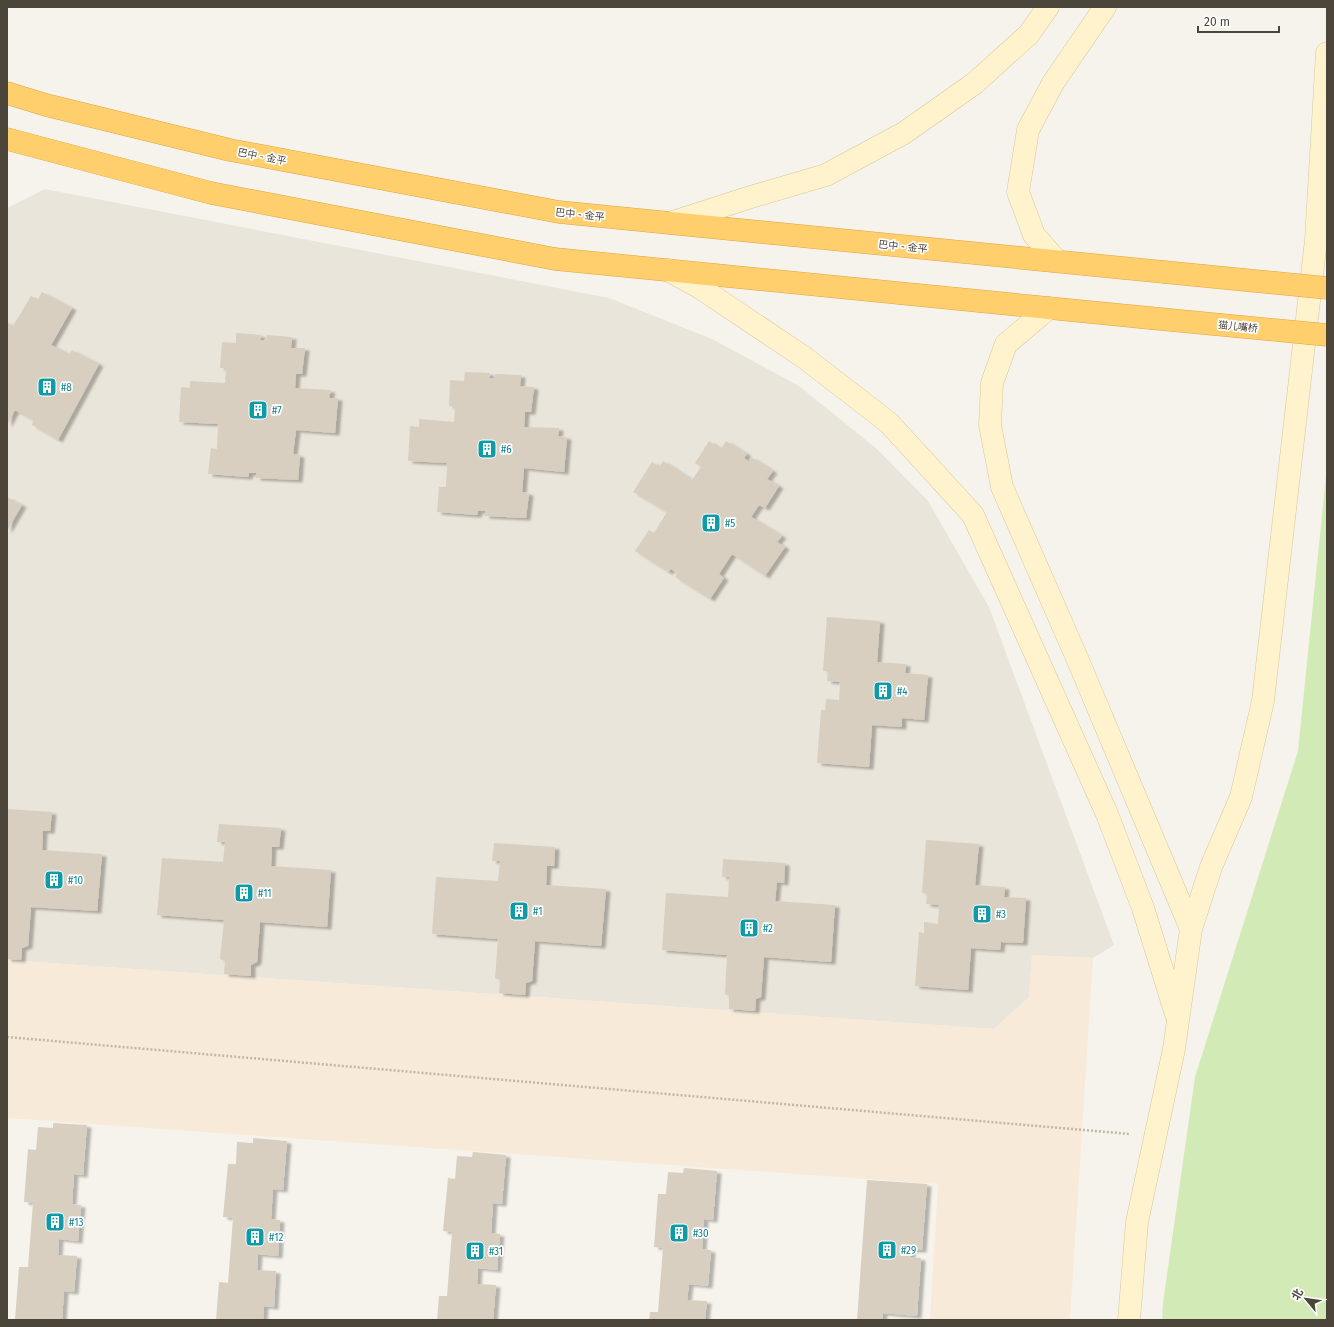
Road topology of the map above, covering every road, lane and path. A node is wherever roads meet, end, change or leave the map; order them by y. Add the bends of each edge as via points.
1 (1048, 7) edge
2 (1105, 7) edge
3 (1327, 53) edge
4 (7, 93) edge
5 (7, 139) edge
6 (670, 223) junction
7 (1057, 262) junction
8 (668, 270) junction
9 (1327, 288) edge
10 (1049, 308) junction
11 (1327, 335) edge
12 (1191, 929) junction
13 (1178, 1019) junction
14 (7, 1037) edge
15 (1156, 1136) junction
16 (1327, 1315) edge
17 (1129, 1320) edge
18 (1327, 1320) edge

1 - 6 street via 1029,34 975,83 904,133 826,175
2 - 7 street via 1053,83 1028,130 1018,192 1034,235
3 - 12 street via 1316,240 1263,701 1241,797 1211,867
4 - 6 highway, 巴中 - 金平 via 230,150 559,212
5 - 8 highway via 212,193 555,259
6 - 7 highway, 巴中 - 金平
7 - 9 highway, 巴中 - 金平, bridge
8 - 10 highway
8 - 13 street via 805,358 889,423 973,515 1107,814 1143,908
10 - 11 highway, 猫儿嘴桥, bridge
10 - 12 street via 1006,344 992,383 990,425 1002,487
12 - 13 street
13 - 15 street
14 - 15 path
15 - 17 street via 1137,1222
16 - 18 path

